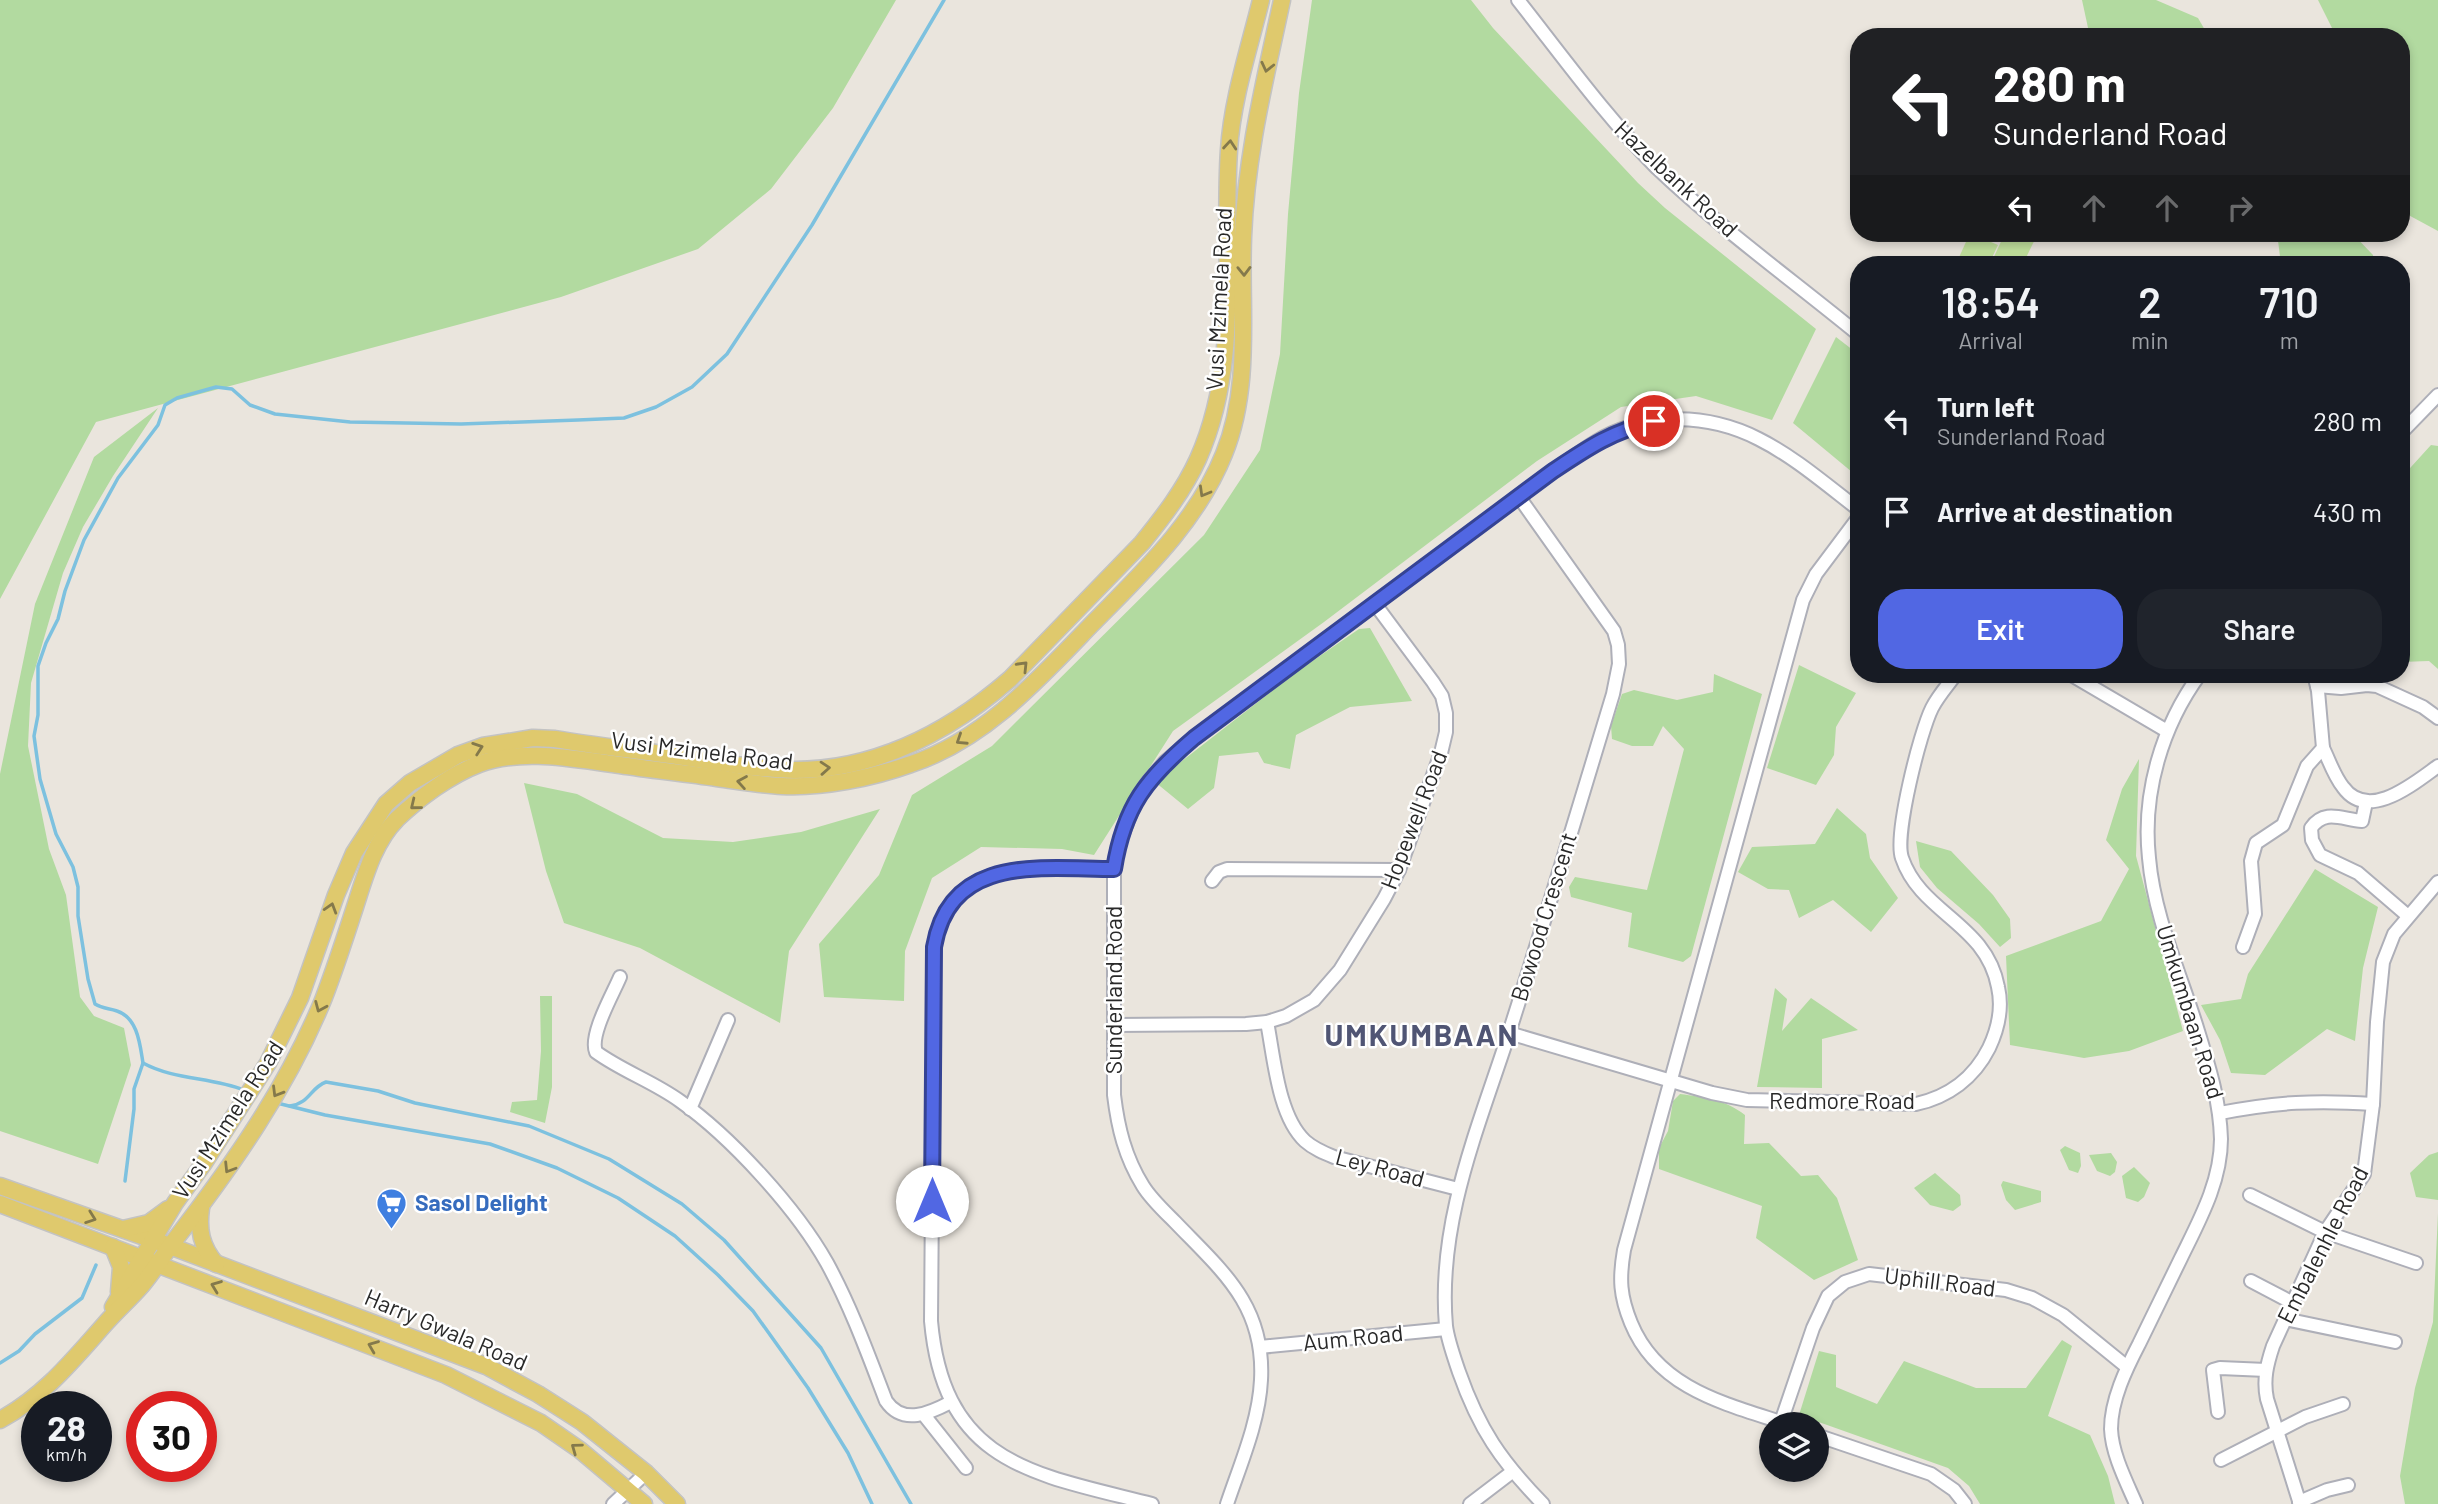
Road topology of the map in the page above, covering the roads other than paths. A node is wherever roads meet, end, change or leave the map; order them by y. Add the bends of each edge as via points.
1 (1261, 0) edge
2 (1282, 0) edge
3 (1518, 0) edge
4 (1850, 328) edge
5 (2438, 395) edge
6 (2410, 419) edge
7 (1519, 497) junction
8 (1850, 503) edge
9 (1850, 529) edge
10 (1375, 604) junction
11 (1950, 683) edge
12 (2085, 683) edge
13 (2194, 683) edge
14 (2316, 683) edge
15 (2325, 683) edge
16 (2438, 718) edge
17 (2167, 731) junction
18 (2323, 748) junction
19 (2438, 766) edge
20 (2366, 802) junction
21 (1114, 869) junction
22 (1399, 870) junction
23 (1212, 881) dead end
24 (2438, 882) edge
25 (2408, 916) junction
26 (2243, 947) dead end
27 (620, 976) dead end
28 (728, 1020) dead end
29 (1267, 1022) junction
30 (1114, 1025) junction
31 (1509, 1033) junction
32 (1672, 1079) junction
33 (2373, 1104) junction
34 (690, 1109) junction
35 (2220, 1113) junction
36 (0, 1186) edge
37 (1458, 1189) junction
38 (2250, 1195) dead end
39 (175, 1203) junction
40 (0, 1204) edge
41 (201, 1208) junction
42 (123, 1229) junction
43 (2325, 1232) junction
44 (152, 1241) junction
45 (170, 1246) junction
46 (113, 1247) junction
47 (150, 1261) junction
48 (2416, 1263) dead end
49 (217, 1265) junction
50 (2250, 1281) dead end
51 (119, 1296) junction
52 (2293, 1303) junction
53 (2286, 1319) junction
54 (104, 1325) junction
55 (1446, 1328) junction
56 (2395, 1342) dead end
57 (1260, 1347) junction
58 (2127, 1367) junction
59 (2266, 1370) junction
60 (951, 1402) junction
61 (2343, 1404) dead end
62 (1787, 1412) edge
63 (2218, 1412) dead end
64 (1759, 1414) edge
65 (924, 1415) junction
66 (0, 1420) edge
67 (2277, 1430) junction
68 (1829, 1439) edge
69 (2221, 1460) dead end
70 (966, 1468) dead end
71 (1512, 1472) junction
72 (646, 1474) junction
73 (2348, 1485) dead end
74 (628, 1491) junction
75 (1103, 1498) edge
76 (2300, 1503) edge
77 (613, 1504) edge
78 (644, 1504) edge
79 (677, 1504) edge
80 (1152, 1504) edge
81 (1227, 1504) edge
82 (1470, 1504) edge
83 (1543, 1504) edge
84 (1965, 1504) edge
85 (2136, 1504) edge

39 -> 1 main road, Vusi Mzimela Road via 268,1063 300,999 354,853 386,803 420,777 483,746 533,738 794,770 832,768 883,756 949,726 993,694 1142,542 1197,461 1217,405 1228,329 1229,147
2 -> 41 main road, Vusi Mzimela Road via 1249,159 1242,370 1233,428 1204,493 1159,554 999,715 945,751 911,765 791,787 573,758 520,757 479,764 440,785 394,822 368,864 329,982 292,1069
3 - 4 street, Hazelbank Road via 1655,165
5 - 6 street
7 - 8 street, Sunderland Road via 1615,432 1654,421 1699,420 1761,439
7 - 10 street, Sunderland Road
7 - 31 street, Bowood Crescent via 1606,618 1618,645 1619,664 1614,694
9 - 32 street via 1803,600
10 - 21 street, Sunderland Road via 1165,762 1134,805
10 - 22 street, Hopewell Road via 1433,682 1446,713 1441,753
11 - 32 street, Redmore Road via 1927,720 1899,846 1919,889 1970,933 1996,975 1999,1020 1984,1058 1964,1082 1916,1104 1747,1100
12 - 17 street
13 - 17 street, Umkumbaan Road
14 - 18 street
15 - 16 street via 2341,688 2377,686
17 - 35 street, Umkumbaan Road via 2148,820 2149,859 2167,940
18 - 20 street via 2343,788
18 - 26 street via 2307,766 2283,825 2256,843 2251,861 2255,914
19 - 20 street via 2385,798
20 - 25 street via 2362,821 2323,817 2311,828 2312,840 2325,859 2358,873
21 - 30 street, Sunderland Road
21 - 60 street via 1015,869 989,876 972,883 948,907 936,936 932,1321 934,1349
22 - 23 street via 1227,869
22 - 29 street, Hopewell Road via 1314,1000
24 - 25 street, Embalenhle Road
25 - 33 street, Embalenhle Road via 2388,946 2380,978
27 - 34 street via 598,1028 596,1052
28 - 34 street
29 - 30 street, Hopewell Road
29 - 37 street, Ley Road via 1286,1111 1304,1141 1334,1157
30 - 57 street, Sunderland Road via 1117,1124 1134,1170 1144,1188 1239,1291
31 - 32 street, Redmore Road
31 - 37 street, Bowood Crescent
32 - 64 street via 1624,1250 1620,1283 1624,1307 1636,1336 1670,1376 1692,1390
33 - 35 street via 2294,1101
33 - 43 street, Embalenhle Road via 2364,1174
34 - 65 street via 750,1163 814,1241 834,1275 890,1406 905,1414
35 - 58 street, Umkumbaan Road via 2214,1187
36 -> 42 main road, Harry Gwala Road
37 - 55 street, Bowood Crescent via 1445,1257
38 - 43 street
39 - 42 main road via 149,1223
39 - 44 main road, Vusi Mzimela Road
40 - 46 main road, Harry Gwala Road
41 - 45 main road, Vusi Mzimela Road
41 - 49 main road via 202,1244
42 - 44 main road, Harry Gwala Road
43 - 48 street
43 - 52 street, Embalenhle Road
44 - 45 main road, Harry Gwala Road
44 - 47 main road, Vusi Mzimela Road
45 - 47 main road, Vusi Mzimela Road
45 - 49 main road, Harry Gwala Road
46 - 47 main road, Harry Gwala Road
46 - 51 main road via 121,1267
47 - 51 main road, Vusi Mzimela Road
47 - 54 main road, Vusi Mzimela Road via 145,1282
74 -> 47 main road, Harry Gwala Road via 580,1450 496,1399 370,1344
49 - 72 main road, Harry Gwala Road via 486,1366 582,1422
50 - 52 street
51 - 54 main road, Vusi Mzimela Road
52 - 53 street, Embalenhle Road
53 - 56 street
53 - 59 street, Embalenhle Road
54 - 66 main road, Vusi Mzimela Road via 49,1387
55 - 57 street, Aum Road
55 - 71 street, Bowood Crescent via 1474,1411
57 - 81 street, Sunderland Road via 1257,1408
58 - 62 street, Uphill Road via 2063,1315 2032,1298 2006,1290 1869,1274 1845,1282 1828,1296 1813,1328
58 - 85 street, Umkumbaan Road via 2111,1429 2114,1450
59 - 63 street via 2213,1370
59 - 67 street, Embalenhle Road via 2265,1387
60 - 65 street
60 - 75 street via 974,1432 1007,1460
61 - 67 street
65 - 70 street
67 - 69 street
67 - 76 street, Embalenhle Road
68 - 84 street via 1931,1474
71 - 82 street
71 - 83 street, Bowood Crescent
72 - 74 street
72 - 79 main road, Harry Gwala Road
73 - 76 street
74 - 77 street
74 - 78 main road, Harry Gwala Road
75 - 80 street

